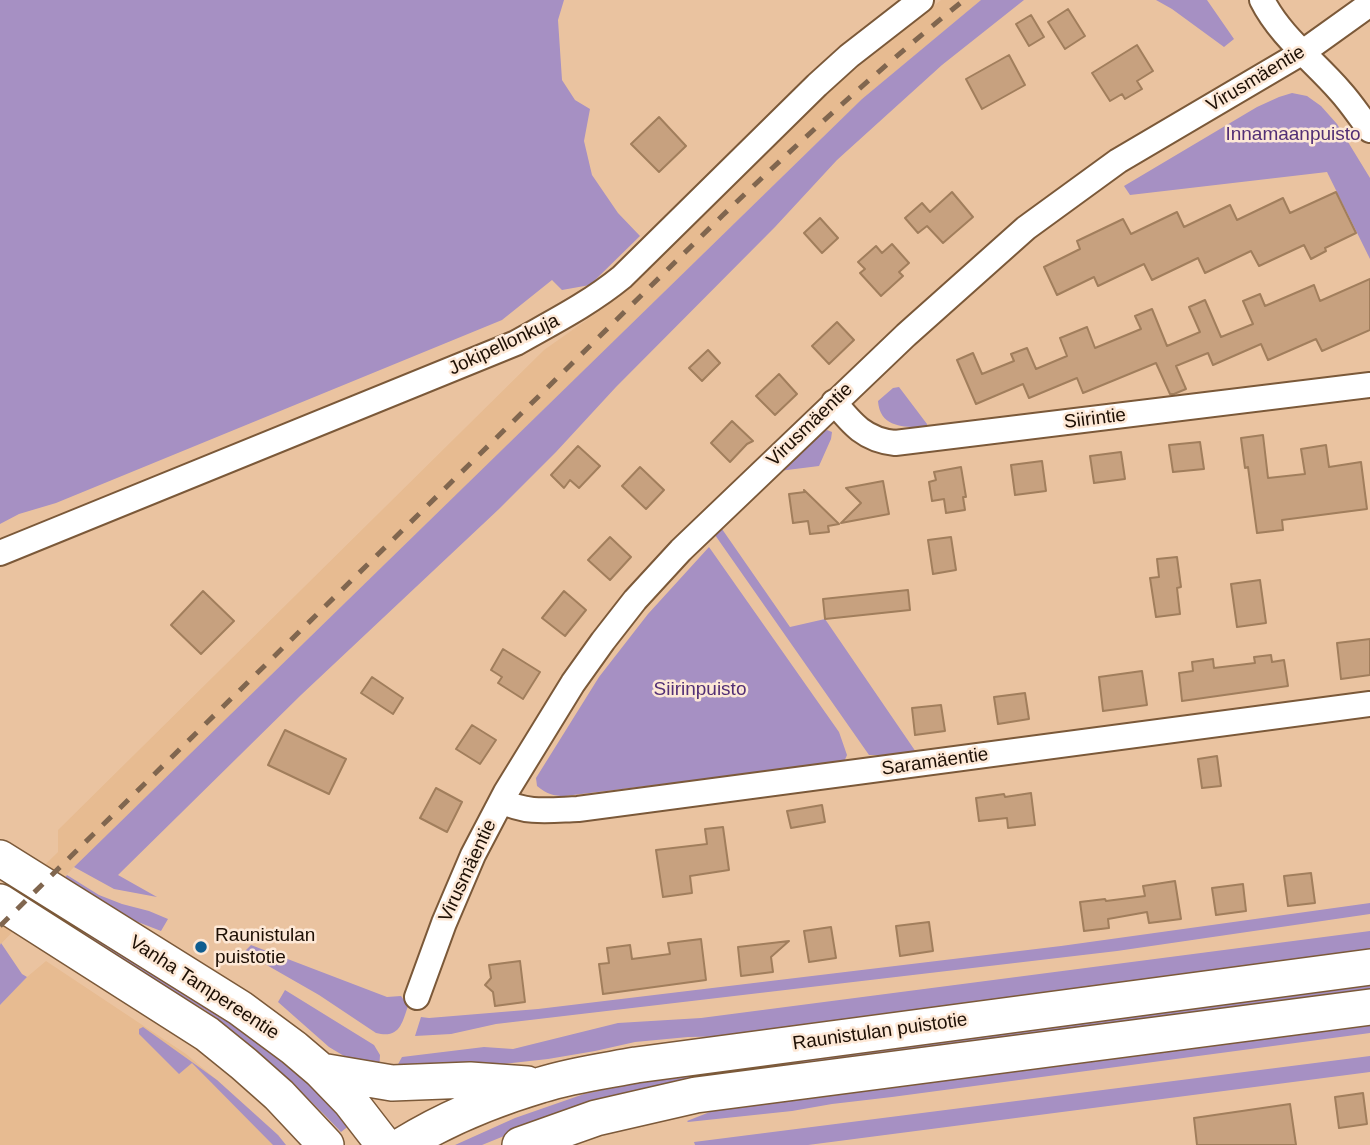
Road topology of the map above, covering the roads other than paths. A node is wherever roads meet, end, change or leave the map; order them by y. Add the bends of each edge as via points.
1 (921, 0) edge
2 (1262, 0) edge
3 (1370, 4) edge
4 (1303, 52) junction
5 (1370, 130) edge
6 (1370, 385) edge
7 (834, 402) junction
8 (0, 553) edge
9 (1370, 704) edge
10 (502, 801) junction
11 (0, 858) edge
12 (0, 902) edge
13 (1370, 967) edge
14 (417, 997) dead end
15 (1370, 1007) edge
16 (321, 1071) junction
17 (541, 1084) junction
18 (326, 1145) edge
19 (384, 1145) edge
20 (403, 1145) edge
21 (520, 1145) edge

1 - 8 street, Jokipellonkuja via 841,63 622,277 583,306 516,343
2 - 4 street
3 - 4 street, Virusmäentie
4 - 5 street
4 - 7 street, Virusmäentie via 1118,161 1026,228
6 - 7 street, Siirintie via 895,443 883,442 855,427
7 - 10 street, Virusmäentie via 635,600 573,683
9 - 10 street, Saramäentie via 578,809 530,810
10 - 14 street, Virusmäentie via 473,855
11 - 16 main road, Vanha Tampereentie via 240,1007
12 - 18 main road, Vanha Tampereentie via 207,1034 279,1095
13 - 17 main road, Raunistulan puistotie via 649,1063
15 - 21 main road, Raunistulan puistotie via 696,1095 596,1118
16 - 17 main road via 392,1083 470,1080
16 - 19 main road, Vanha Tampereentie
17 - 20 main road, Raunistulan puistotie via 483,1105

